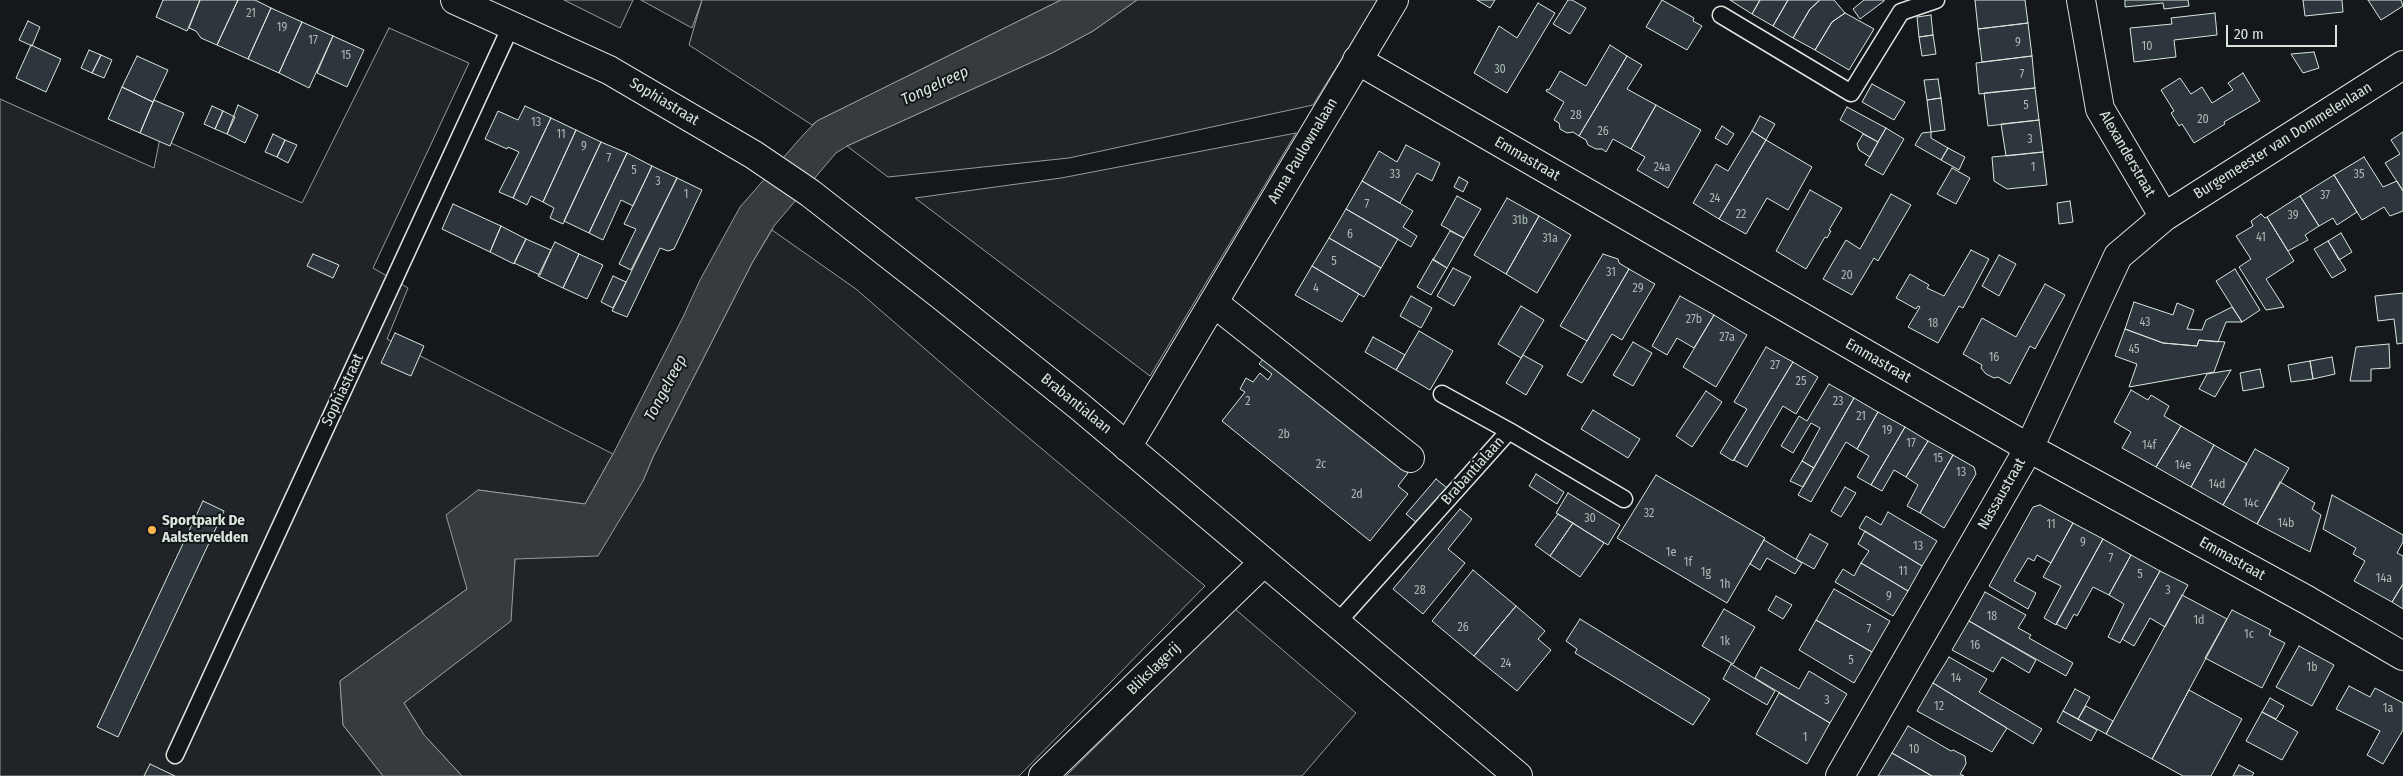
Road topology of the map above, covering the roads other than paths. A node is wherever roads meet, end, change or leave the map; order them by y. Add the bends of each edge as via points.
1 (455, 0) edge
2 (1394, 0) edge
3 (1936, 0) edge
4 (2080, 0) edge
5 (485, 6) edge
6 (1721, 15) dead end
7 (512, 26) junction
8 (1357, 60) junction
9 (2403, 65) edge
10 (810, 193) joint
11 (2164, 217) junction
12 (1214, 303) junction
13 (1442, 394) dead end
14 (1510, 431) junction
15 (1127, 447) junction
16 (2029, 448) junction
17 (1410, 458) dead end
18 (1624, 499) dead end
19 (1264, 562) junction
20 (1337, 623) junction
21 (2403, 656) edge
22 (175, 755) dead end
23 (1043, 776) edge
24 (1518, 776) edge
25 (1840, 776) edge

1 - 5 street, Sophiastraat
2 - 8 street, Anna Paulownalaan
3 - 6 lane via 1901,12 1851,93
4 - 11 street, Alexanderstraat via 2100,109
5 - 7 street, Sophiastraat
7 - 10 street, Sophiastraat via 609,70 754,155
7 - 22 lane, Sophiastraat
8 - 12 street, Anna Paulownalaan
8 - 16 street, Emmastraat
9 - 11 street, Burgemeester van Dommelenlaan
10 - 15 street, Brabantialaan via 943,296
11 - 16 street, Nassaustraat via 2118,256
12 - 15 street, Anna Paulownalaan
12 - 17 street
13 - 14 lane, Brabantialaan
14 - 18 lane, Brabantialaan
14 - 20 lane, Brabantialaan
15 - 19 street, Brabantialaan
16 - 21 street, Emmastraat
16 - 25 street, Nassaustraat
19 - 20 street, Brabantialaan
19 - 23 street, Blikslagerij
20 - 24 street, Brabantialaan

